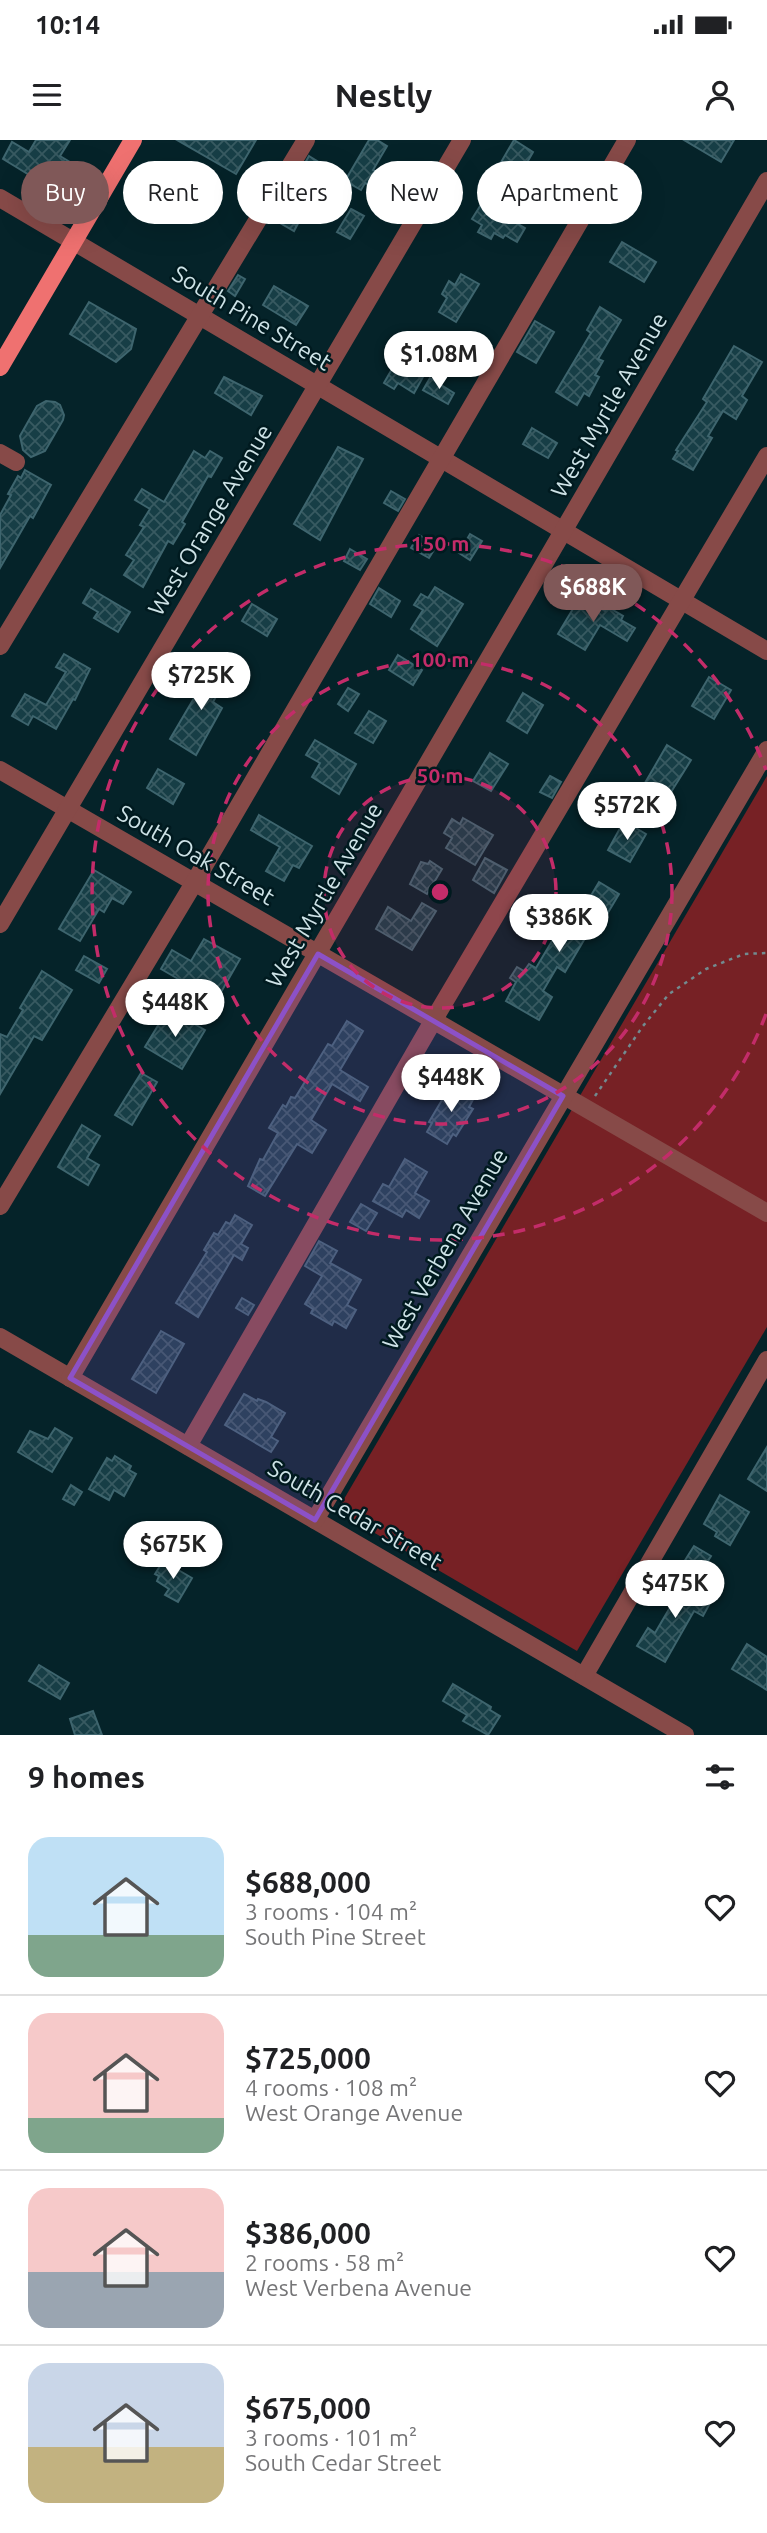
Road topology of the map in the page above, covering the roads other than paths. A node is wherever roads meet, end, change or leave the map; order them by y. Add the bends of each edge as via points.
1 (133, 140) edge
2 (306, 140) edge
3 (461, 140) edge
4 (627, 140) edge
5 (767, 181) edge
6 (0, 198) edge
7 (74, 240) junction
8 (200, 314) junction
9 (0, 367) edge
10 (318, 385) junction
11 (0, 453) edge
12 (767, 456) edge
13 (441, 458) junction
14 (16, 462) dead end
15 (565, 531) junction
16 (681, 600) junction
17 (0, 646) edge
18 (767, 651) edge
19 (767, 750) edge
20 (0, 770) edge
21 (67, 809) junction
22 (194, 883) junction
23 (0, 924) edge
24 (318, 954) junction
25 (433, 1021) junction
26 (563, 1096) junction
27 (0, 1206) edge
28 (767, 1213) edge
29 (0, 1337) edge
30 (767, 1360) edge
31 (70, 1378) junction
32 (188, 1446) junction
33 (315, 1520) junction
34 (584, 1676) junction
35 (685, 1735) edge

1 - 7 main road
2 - 8 street
3 - 10 street, West Orange Avenue
4 - 13 street
5 - 15 street, West Myrtle Avenue
6 - 7 street, South Pine Street
7 - 8 street, South Pine Street
7 - 9 main road
8 - 10 street, South Pine Street
8 - 17 street
10 - 13 street, South Pine Street
10 - 21 street, West Orange Avenue
11 - 14 street
12 - 16 street
13 - 15 street, South Pine Street
13 - 22 street
15 - 16 street, South Pine Street
15 - 24 street, West Myrtle Avenue
16 - 18 street, South Pine Street
16 - 25 street
19 - 26 street, West Verbena Avenue
20 - 21 street, South Oak Street
21 - 22 street, South Oak Street
21 - 23 street, West Orange Avenue
22 - 24 street, South Oak Street
22 - 27 street
24 - 25 street, South Oak Street
24 - 31 street, West Myrtle Avenue
25 - 26 street, South Oak Street
25 - 32 street
26 - 28 street, South Oak Street
26 - 33 street, West Verbena Avenue
29 - 31 street, South Cedar Street
30 - 34 street
31 - 32 street, South Cedar Street
32 - 33 street, South Cedar Street
33 - 34 street, South Cedar Street
34 - 35 street, South Cedar Street

